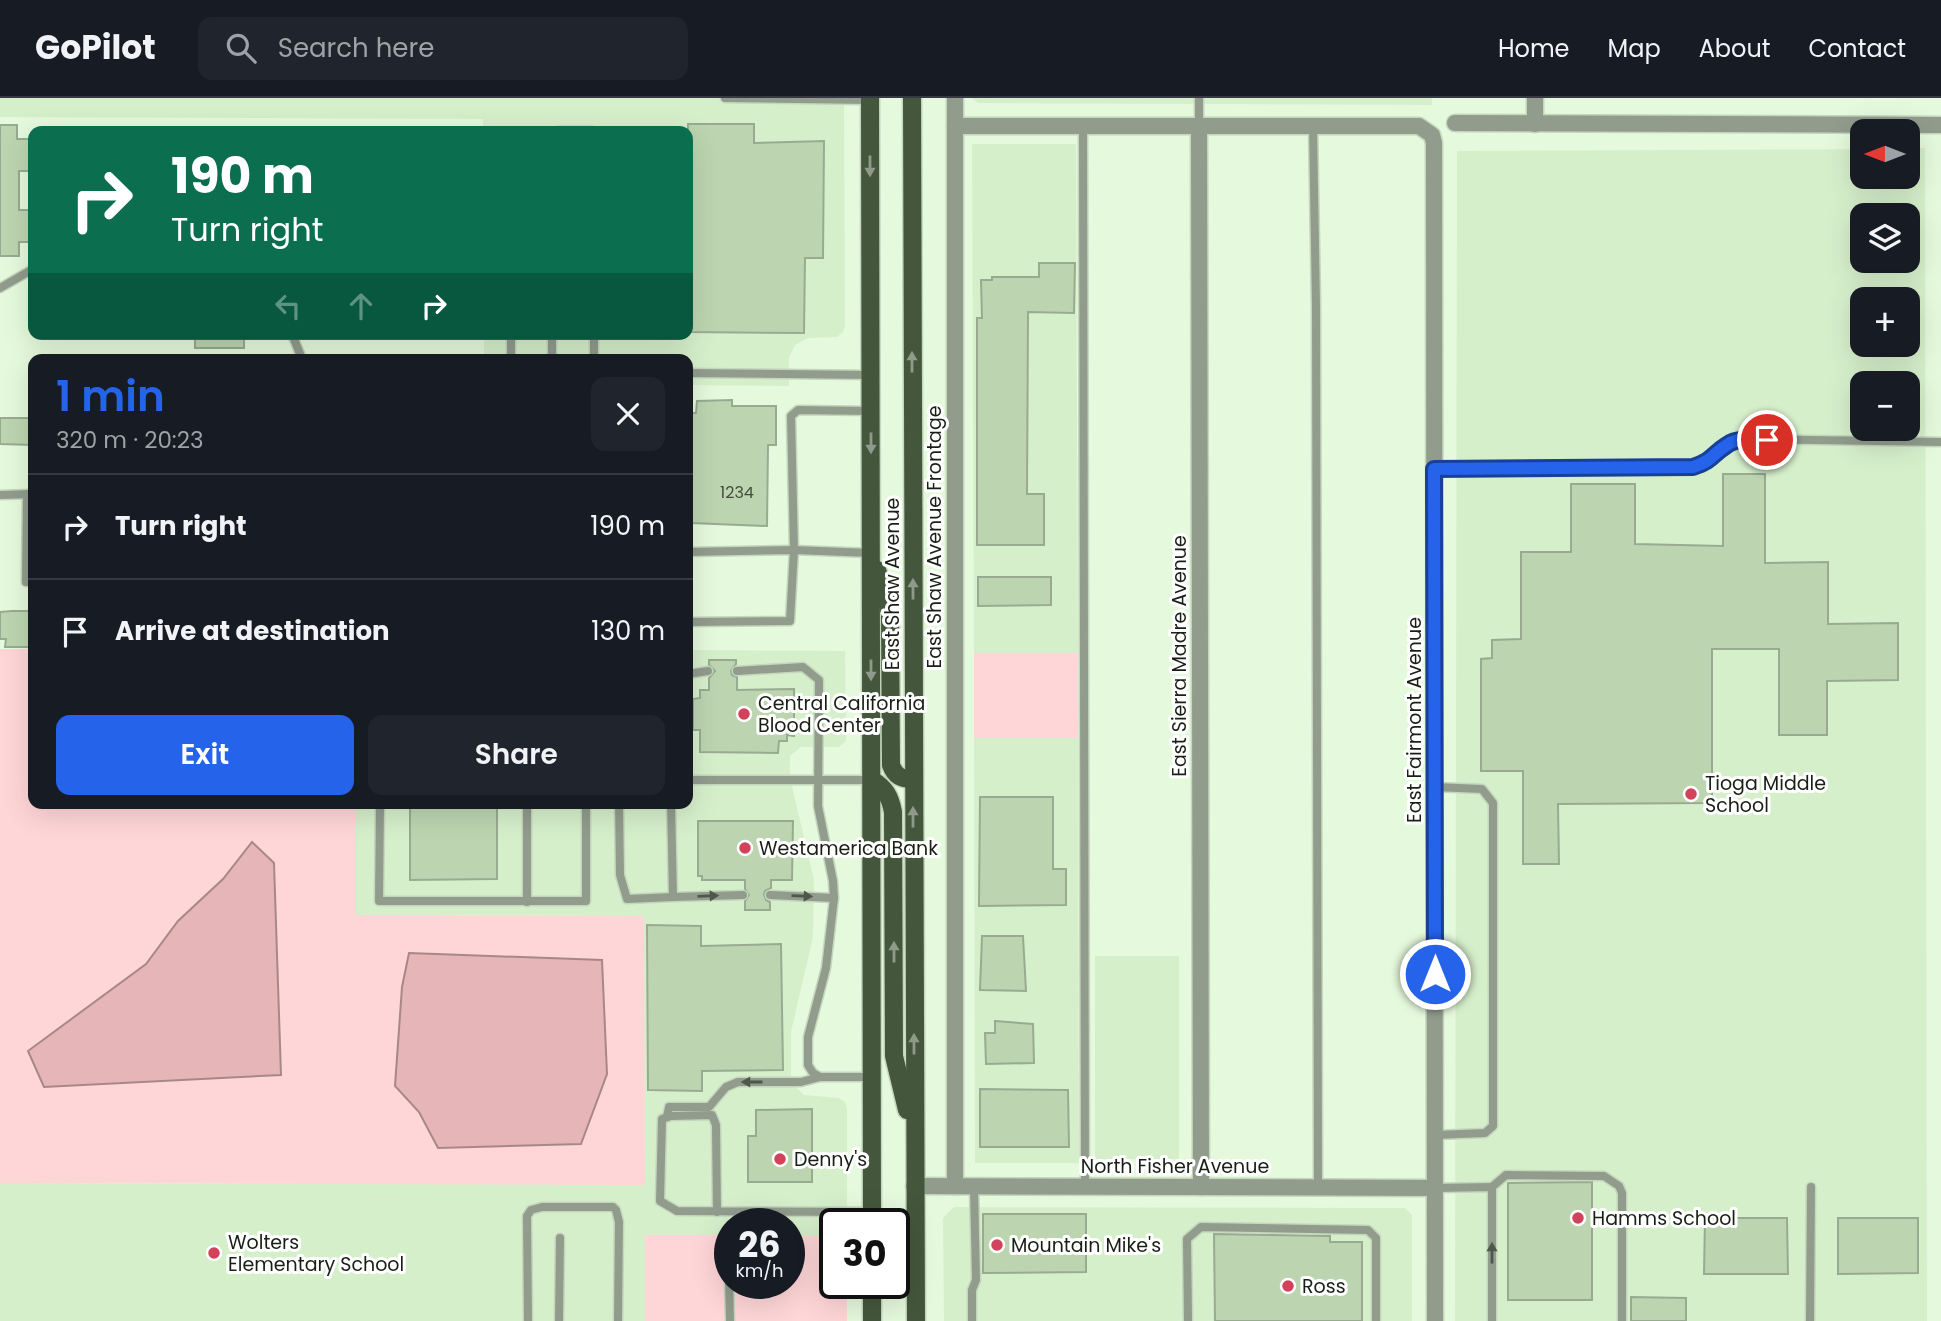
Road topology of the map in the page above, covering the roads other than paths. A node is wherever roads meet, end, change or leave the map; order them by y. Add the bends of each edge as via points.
1 (725, 98) edge
2 (912, 98) edge
3 (955, 98) edge
4 (1199, 98) edge
5 (1535, 98) edge
6 (870, 99) edge
7 (1455, 123) dead end
8 (1535, 124) junction
9 (1199, 125) junction
10 (1313, 125) junction
11 (1941, 125) edge
12 (955, 126) junction
13 (1083, 126) junction
14 (28, 271) edge
15 (0, 288) edge
16 (693, 373) edge
17 (871, 375) junction
18 (871, 411) junction
19 (1941, 442) edge
20 (1434, 469) junction
21 (28, 494) edge
22 (0, 495) edge
23 (28, 538) edge
24 (793, 550) junction
25 (693, 552) edge
26 (871, 553) junction
27 (28, 582) edge
28 (693, 622) edge
29 (708, 671) dead end
30 (737, 671) dead end
31 (693, 673) edge
32 (913, 779) junction
33 (693, 780) edge
34 (818, 780) junction
35 (872, 780) junction
36 (1435, 788) junction
37 (380, 809) edge
38 (527, 809) edge
39 (586, 809) edge
40 (620, 809) edge
41 (671, 809) edge
42 (743, 895) dead end
43 (771, 895) dead end
44 (673, 897) junction
45 (834, 898) junction
46 (527, 902) junction
47 (820, 1077) junction
48 (872, 1077) junction
49 (667, 1117) junction
50 (1436, 1135) junction
51 (914, 1140) junction
52 (914, 1186) junction
53 (956, 1186) junction
54 (974, 1186) junction
55 (1085, 1187) junction
56 (1202, 1187) junction
57 (1492, 1187) junction
58 (1811, 1187) dead end
59 (1318, 1188) junction
60 (1435, 1188) junction
61 (717, 1208) edge
62 (872, 1208) edge
63 (714, 1212) edge
64 (560, 1238) dead end
65 (729, 1299) edge
66 (872, 1299) edge
67 (528, 1321) edge
68 (559, 1321) edge
69 (618, 1321) edge
70 (730, 1321) edge
71 (872, 1321) edge
72 (916, 1321) edge
73 (971, 1321) edge
74 (1188, 1321) edge
75 (1376, 1321) edge
76 (1435, 1321) edge
77 (1492, 1321) edge
78 (1622, 1321) edge
79 (1810, 1321) edge

1 - 6 lane
32 -> 2 main road, East Shaw Avenue
3 - 12 street, East Shaw Avenue Frontage
4 - 9 lane
5 - 8 street
6 -> 17 main road, East Shaw Avenue
7 - 8 street
8 - 11 street
9 - 10 street
9 - 13 street
9 - 56 street, East Sierra Madre Avenue
10 - 20 street, East Fairmont Avenue via 1419,126 1432,135
10 - 59 lane
12 - 13 street
12 - 53 street, East Shaw Avenue Frontage
13 - 55 lane
14 - 15 lane
16 - 17 lane
17 - 18 main road, East Shaw Avenue
18 - 24 lane via 799,410 791,416
18 -> 26 main road, East Shaw Avenue
19 - 20 lane via 1741,439 1727,444 1709,462 1693,467
20 - 36 street, East Fairmont Avenue
21 - 22 lane
23 - 27 lane
24 - 25 lane
24 - 26 lane
24 - 28 lane via 790,621
26 - 32 main road via 890,612 891,765 894,774
26 -> 35 main road, East Shaw Avenue
29 - 31 lane
30 - 34 lane via 803,667 819,680
51 -> 32 main road, East Shaw Avenue
33 - 34 lane
34 - 35 lane
34 - 45 lane
35 - 48 main road, East Shaw Avenue
51 -> 35 main road via 894,1056 893,812 887,793
36 - 50 street, East Fairmont Avenue
36 - 50 lane via 1482,789 1493,803 1493,1126 1485,1133
37 - 46 lane via 379,901
38 - 46 lane
39 - 46 lane via 586,901
40 - 44 lane via 620,875 627,899
41 - 44 lane
44 -> 42 lane
43 -> 45 lane
45 - 47 lane via 826,968 808,1037 808,1065
47 - 48 lane
47 -> 49 lane via 801,1082 738,1082 726,1087 709,1107 669,1107
48 - 62 main road, East Shaw Avenue
49 - 61 lane via 712,1115
49 - 63 lane via 662,1119 660,1201 677,1211
50 - 60 street, East Fairmont Avenue
51 - 52 main road, East Shaw Avenue
52 - 53 street, North Fisher Avenue
52 - 72 main road, East Shaw Avenue
53 - 54 street, North Fisher Avenue
54 - 55 street, North Fisher Avenue
54 - 73 lane via 976,1280
55 - 56 street, North Fisher Avenue
56 - 59 street, North Fisher Avenue
57 - 60 lane
77 -> 57 lane
57 - 78 lane via 1506,1175 1604,1176 1619,1186
58 - 79 lane
59 - 60 street, North Fisher Avenue
60 - 76 street, East Fairmont Avenue
64 - 68 lane
65 - 70 lane
66 - 71 main road
67 - 69 lane via 527,1216 542,1207 616,1210
74 - 75 lane via 1188,1239 1201,1227 1368,1230 1376,1238

